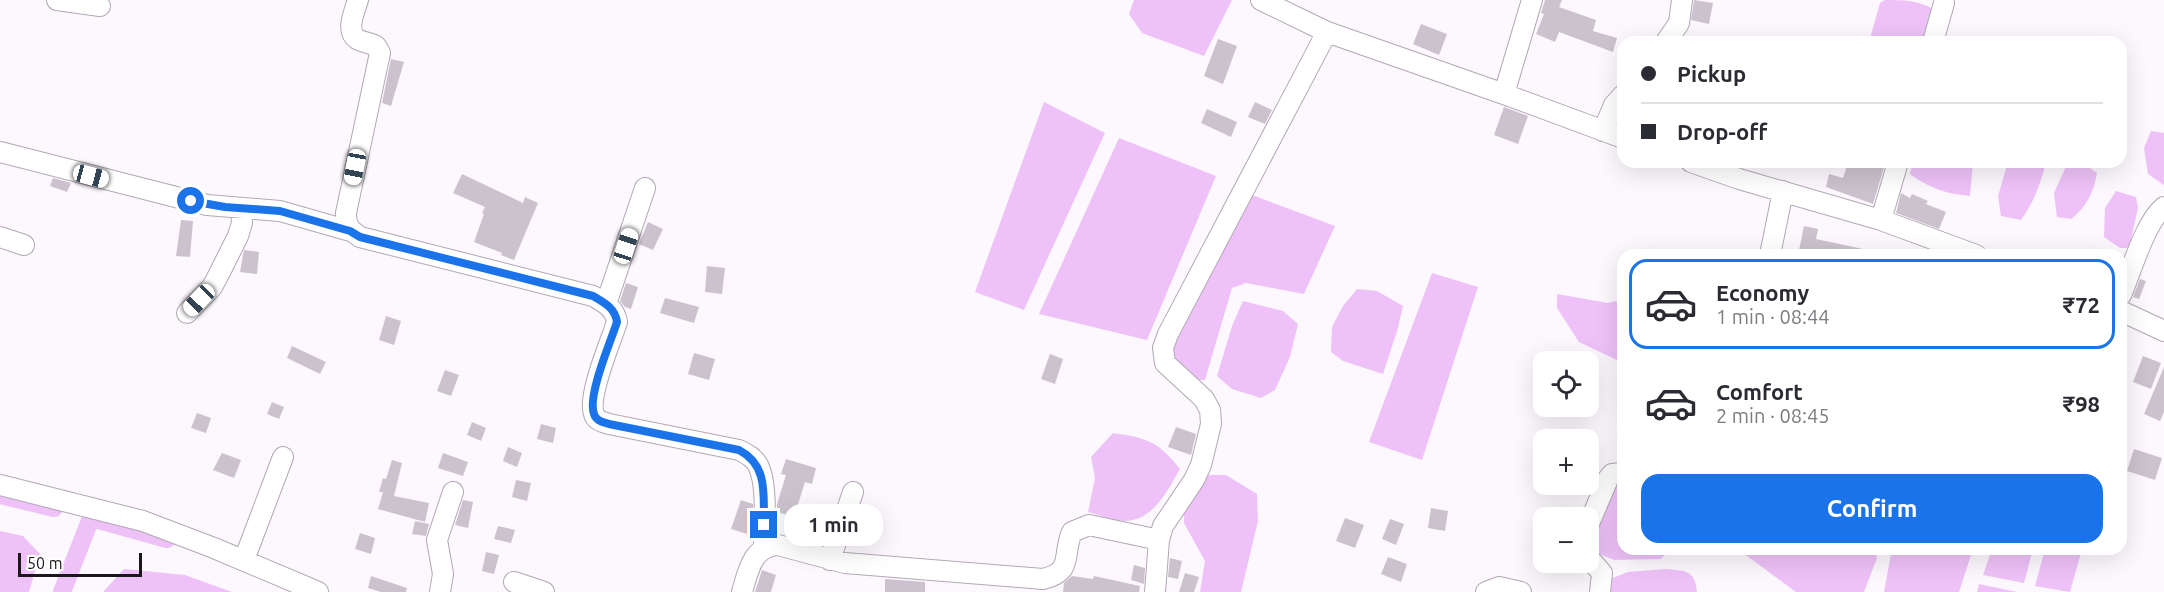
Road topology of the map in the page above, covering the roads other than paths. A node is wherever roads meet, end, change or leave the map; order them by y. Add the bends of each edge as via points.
1 (57, 0) edge
2 (358, 0) edge
3 (1261, 0) edge
4 (1532, 0) edge
5 (1682, 0) edge
6 (1944, 3) dead end
7 (100, 6) dead end
8 (1328, 32) junction
9 (1670, 36) edge
10 (1935, 36) edge
11 (1504, 94) junction
12 (1617, 102) edge
13 (1603, 130) junction
14 (1617, 136) edge
15 (0, 152) edge
16 (1710, 168) edge
17 (1896, 168) edge
18 (645, 188) dead end
19 (1783, 191) junction
20 (2164, 207) edge
21 (240, 208) junction
22 (1881, 220) junction
23 (350, 231) junction
24 (0, 237) edge
25 (24, 245) dead end
26 (1771, 249) edge
27 (1960, 249) edge
28 (2127, 281) edge
29 (606, 304) junction
30 (187, 313) dead end
31 (2127, 314) edge
32 (2164, 331) edge
33 (283, 457) dead end
34 (1617, 474) edge
35 (0, 485) edge
36 (453, 492) dead end
37 (853, 492) dead end
38 (1596, 507) edge
39 (1159, 540) junction
40 (764, 548) junction
41 (244, 560) junction
42 (830, 560) junction
43 (1599, 570) edge
44 (514, 582) dead end
45 (318, 592) edge
46 (440, 592) edge
47 (544, 592) edge
48 (742, 592) edge
49 (1155, 592) edge
50 (1486, 592) edge
51 (1521, 592) edge
52 (1600, 592) edge

1 - 7 street
2 - 23 street via 352,18 353,35 376,46 380,53 346,213
3 - 8 street
4 - 11 street
5 - 9 street via 1679,23
6 - 10 street
8 - 11 street
8 - 39 street via 1165,341 1165,363 1204,399 1211,423 1201,465 1163,526
11 - 13 street
12 - 13 street
13 - 14 street
15 - 21 street via 207,205
16 - 19 street
17 - 22 street
18 - 29 street
19 - 22 street
19 - 26 street
20 - 28 street via 2150,226
21 - 23 street via 280,211
21 - 30 street via 242,223 238,236 212,288
22 - 27 street
23 - 29 street via 360,237 593,296
24 - 25 street
29 - 40 street via 615,312 617,322 594,392 594,416 609,424 750,455 763,480
31 - 32 street
33 - 41 street
34 - 38 street via 1608,478
35 - 41 street via 143,521
36 - 46 street via 437,540 443,574
37 - 42 street
39 - 42 street via 1089,525 1080,527 1068,540 1062,571 1043,579
39 - 49 street
40 - 42 street via 778,545
40 - 48 street via 754,558
41 - 45 street
43 - 52 street
44 - 47 street
50 - 51 street via 1499,587

